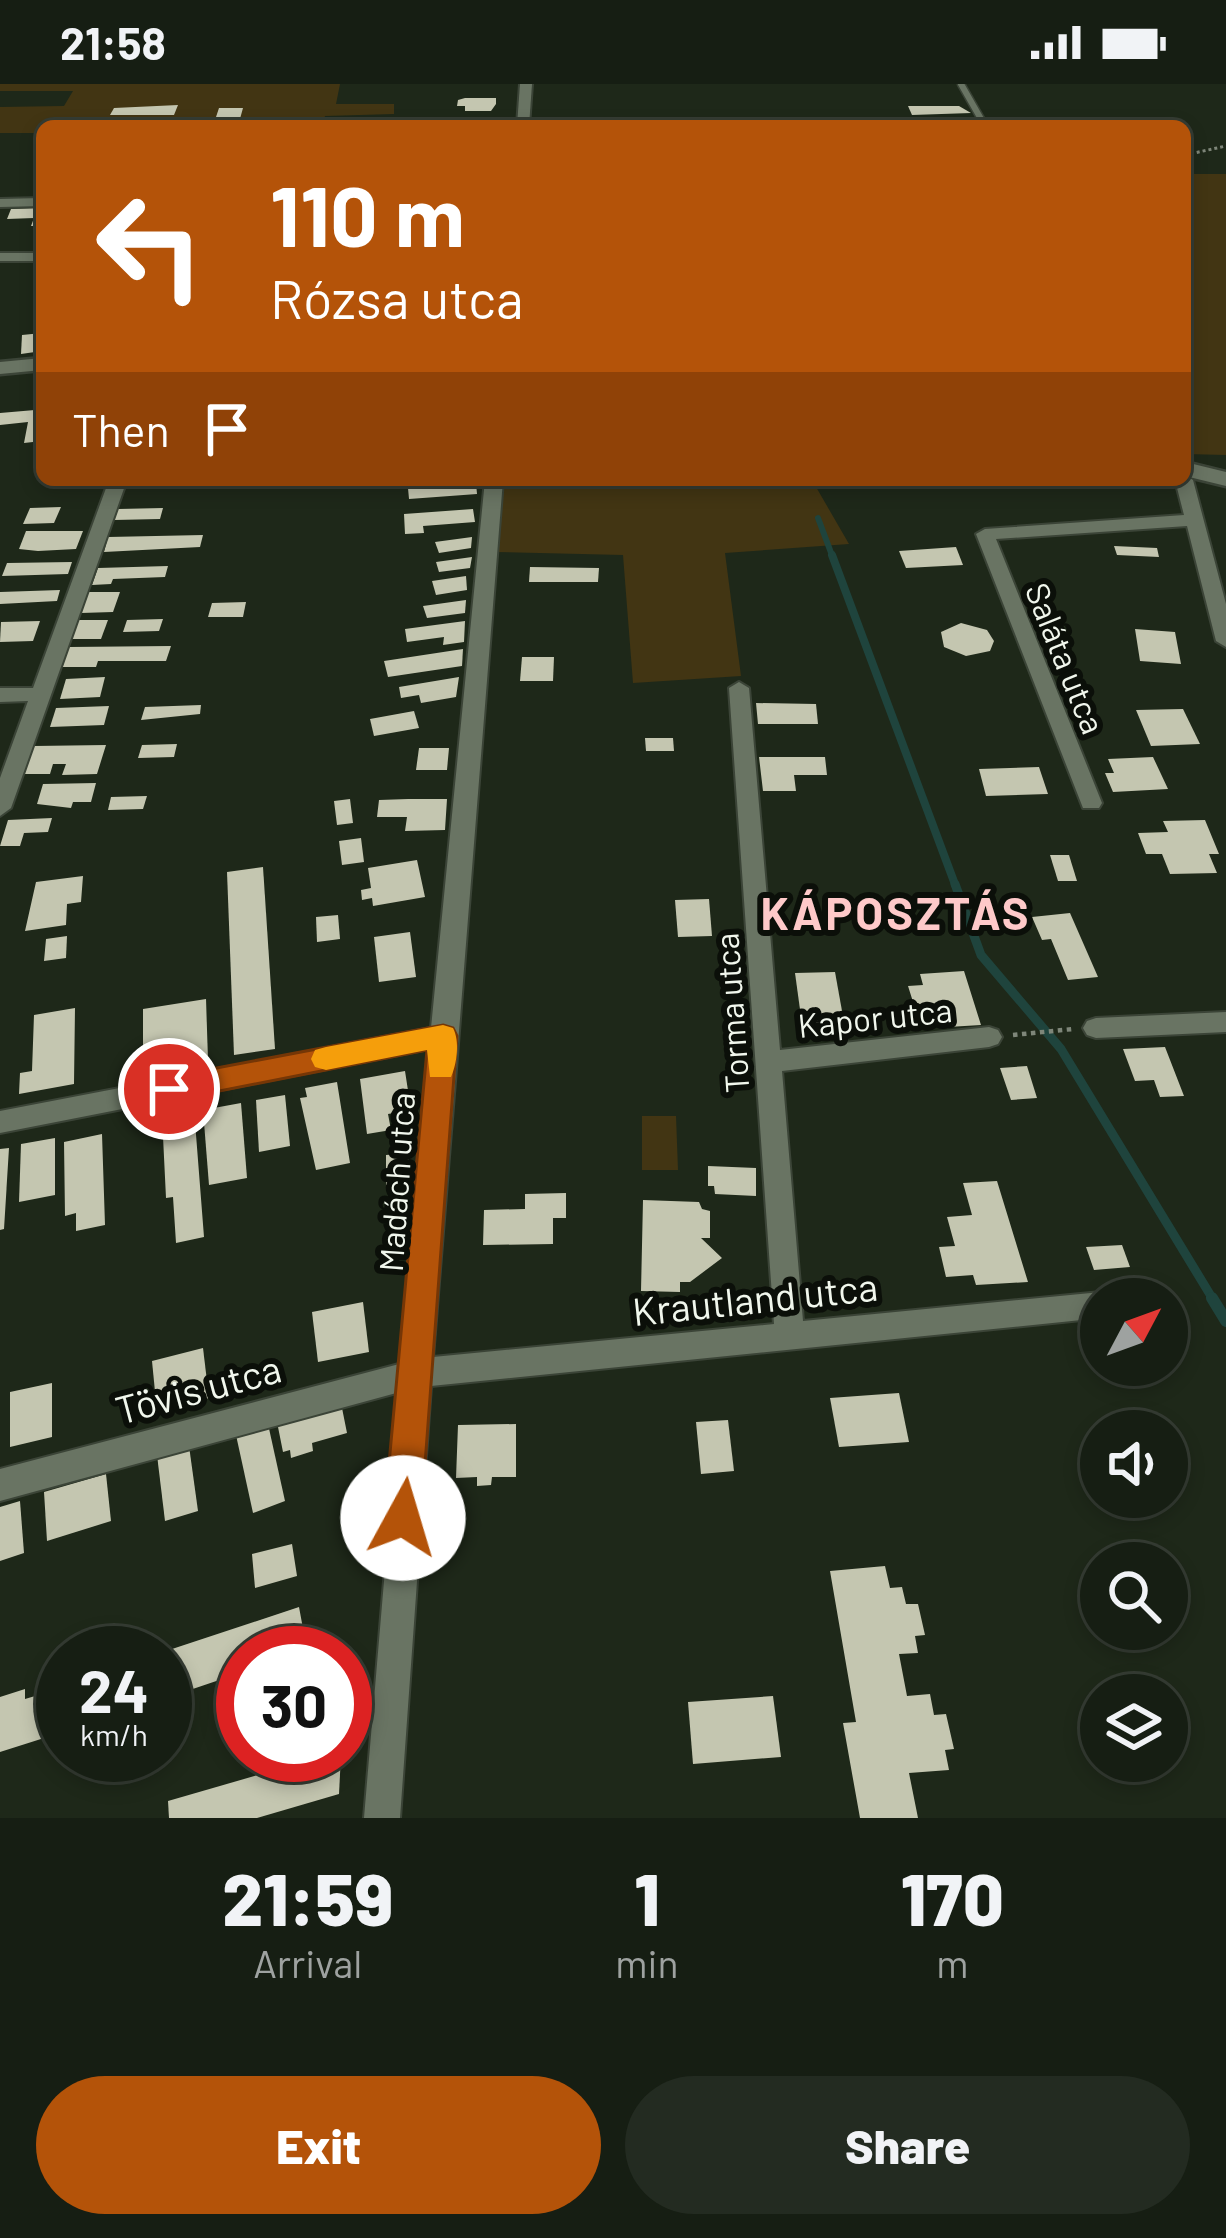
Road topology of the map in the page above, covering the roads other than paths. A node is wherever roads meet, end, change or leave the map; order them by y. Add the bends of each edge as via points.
1 (526, 84) edge
2 (961, 84) edge
3 (523, 120) edge
4 (982, 120) edge
5 (36, 202) edge
6 (0, 203) edge
7 (0, 257) edge
8 (36, 257) edge
9 (36, 365) edge
10 (0, 368) edge
11 (1191, 470) edge
12 (1226, 479) edge
13 (116, 486) edge
14 (493, 486) edge
15 (1186, 486) edge
16 (1195, 520) junction
17 (1226, 641) edge
18 (739, 688) dead end
19 (40, 694) junction
20 (0, 695) edge
21 (1091, 803) dead end
22 (0, 808) edge
23 (1226, 1022) edge
24 (1084, 1029) road end
25 (443, 1036) junction
26 (989, 1037) dead end
27 (767, 1062) junction
28 (0, 1123) edge
29 (1080, 1307) edge
30 (789, 1333) junction
31 (417, 1373) junction
32 (0, 1485) edge
33 (382, 1818) edge

1 - 3 street
2 - 4 lane
5 - 6 street
7 - 8 street
9 - 10 main road
11 - 12 main road
13 - 19 street
14 - 25 street, Madách utca
15 - 16 street
16 - 17 street
16 - 21 street, Saláta utca via 985,534
18 - 27 street, Torma utca
19 - 20 street
19 - 22 street
23 - 24 street
25 - 28 street
25 - 31 street, Madách utca
26 - 27 street, Kapor utca
27 - 30 street, Torma utca
29 - 30 street, Krautland utca
30 - 31 street, Krautland utca
31 - 32 street, Tövis utca
31 - 33 street, Madách utca

